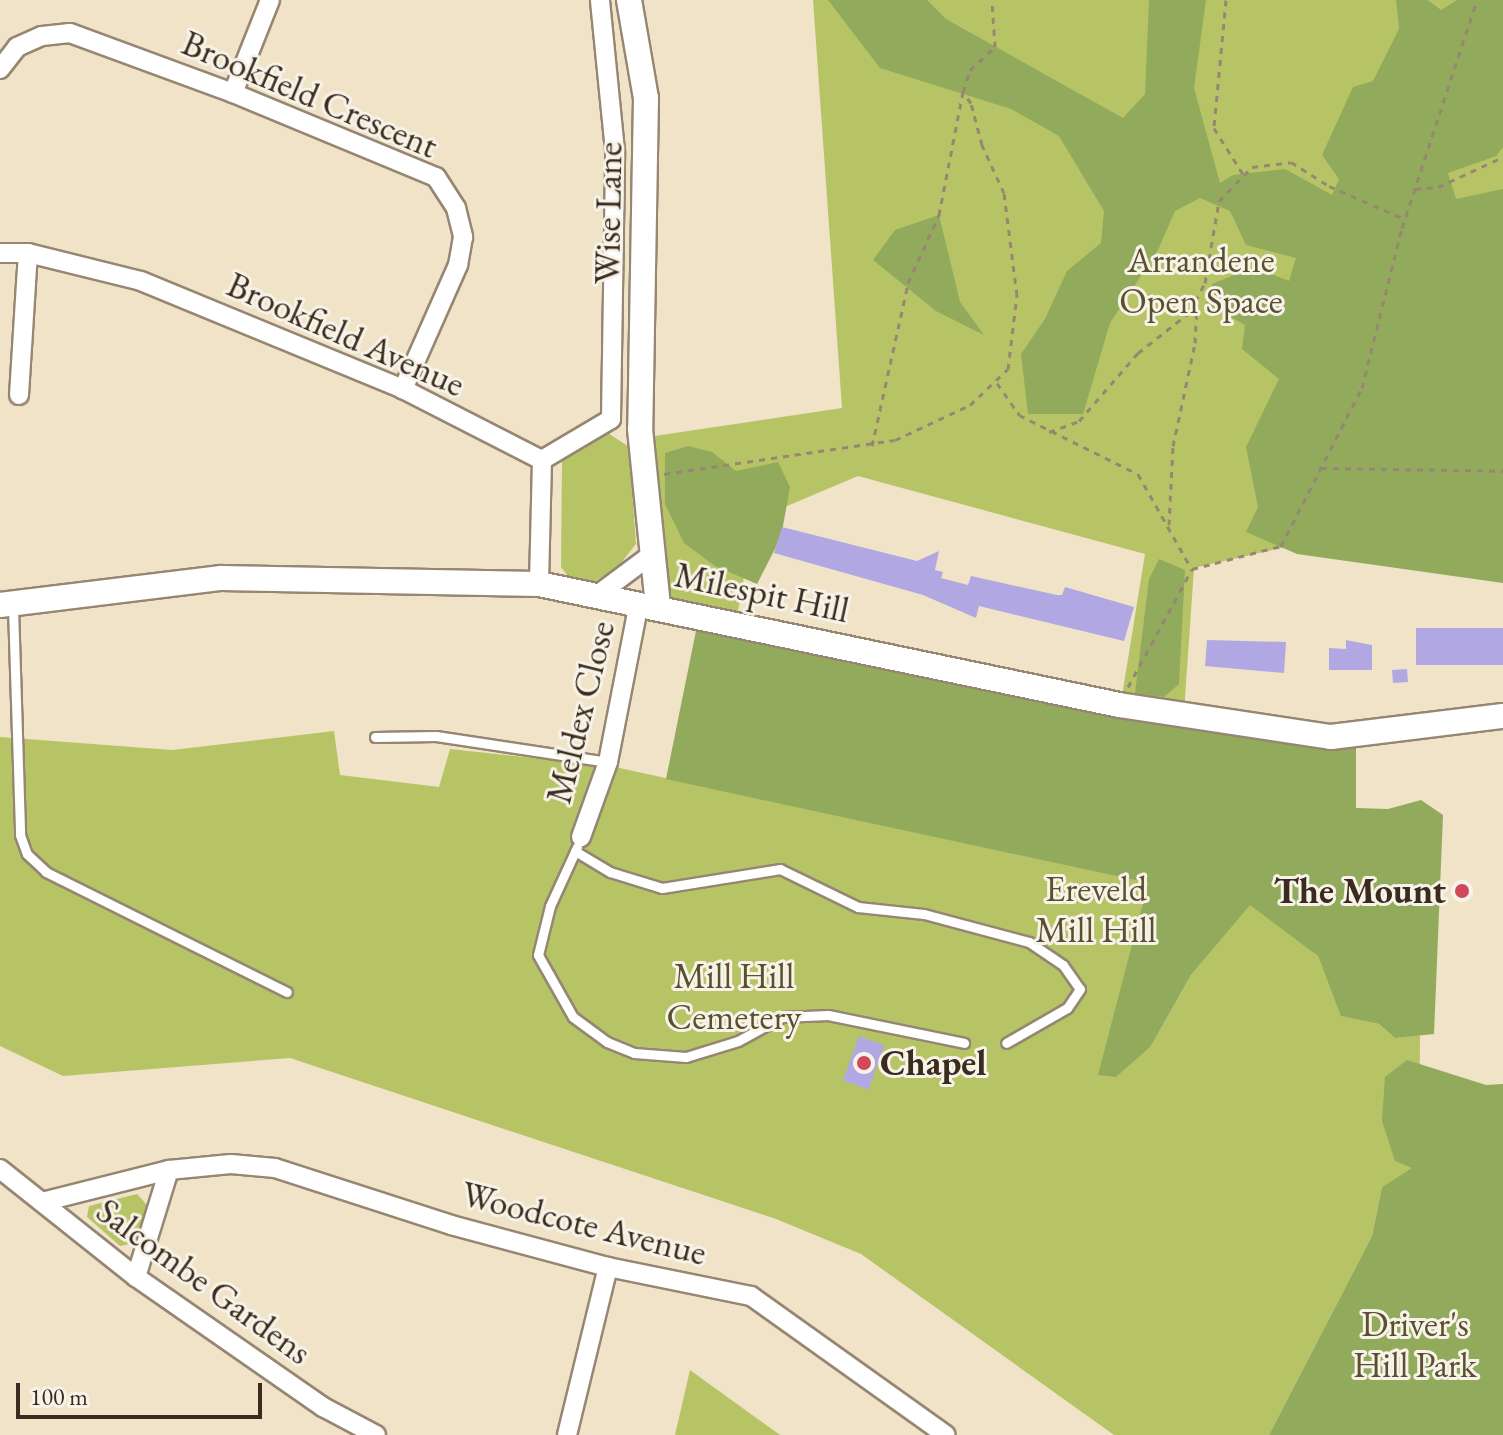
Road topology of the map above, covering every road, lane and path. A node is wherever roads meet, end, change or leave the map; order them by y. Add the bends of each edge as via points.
1 (270, 0) edge
2 (600, 0) edge
3 (629, 0) edge
4 (992, 0) edge
5 (1226, 0) edge
6 (1477, 0) edge
7 (0, 69) edge
8 (963, 92) junction
9 (233, 93) junction
10 (1503, 157) edge
11 (1243, 174) junction
12 (1415, 189) junction
13 (1405, 219) junction
14 (0, 253) edge
15 (28, 253) junction
16 (1197, 304) junction
17 (997, 383) junction
18 (403, 389) junction
19 (19, 395) dead end
20 (611, 419) junction
21 (640, 429) junction
22 (1049, 432) junction
23 (872, 446) junction
24 (542, 460) junction
25 (1321, 468) junction
26 (1503, 471) edge
27 (644, 477) junction
28 (1169, 529) junction
29 (651, 555) junction
30 (1192, 569) junction
31 (539, 584) junction
32 (596, 596) junction
33 (6, 604) edge
34 (648, 605) junction
35 (1119, 705) junction
36 (1503, 716) edge
37 (375, 737) dead end
38 (608, 762) junction
39 (578, 844) junction
40 (287, 992) dead end
41 (964, 1043) dead end
42 (1006, 1043) dead end
43 (0, 1169) edge
44 (169, 1170) junction
45 (42, 1202) junction
46 (608, 1267) junction
47 (136, 1277) junction
48 (376, 1435) edge
49 (567, 1435) edge
50 (946, 1435) edge

1 - 9 street
2 - 20 street, Wise Lane via 615,151
3 - 21 street, Wise Lane via 646,98
4 - 8 path via 995,47 970,70
5 - 11 path via 1214,128
6 - 12 path
7 - 9 street, Brookfield Crescent via 17,47 42,36 70,33
8 - 17 path via 1004,193 1013,259 1013,341 1008,369
8 - 23 path via 939,215 908,283
9 - 18 street, Brookfield Crescent via 436,177 456,208 463,237 458,265
10 - 12 path via 1438,187
11 - 13 path via 1273,161 1291,162 1329,186
11 - 16 path via 1219,201
12 - 13 path
13 - 25 path via 1362,388
14 - 15 street, Brookfield Avenue
15 - 18 street, Brookfield Avenue via 141,281
15 - 19 street
16 - 22 path via 1138,353 1079,421
16 - 28 path via 1195,343 1173,446
17 - 22 path via 1019,415
17 - 23 path via 942,420
18 - 24 street, Brookfield Avenue
20 - 21 street
20 - 24 street
21 - 27 street, Wise Lane
22 - 28 path via 1138,474
23 - 27 path
24 - 31 street
25 - 26 path
25 - 30 path via 1281,546
27 - 29 street, Wise Lane
28 - 30 path
29 - 32 street
29 - 34 street, Wise Lane
30 - 35 path
31 - 32 street, Milespit Hill
31 - 33 street, Milespit Hill via 221,578
32 - 34 street, Milespit Hill
33 - 40 lane via 20,835 27,854 46,872
34 - 35 street, Milespit Hill
34 - 38 street, Meldex Close
35 - 36 street, Milespit Hill via 1331,737
37 - 38 lane via 436,736
38 - 39 street, Meldex Close
39 - 41 lane via 550,906 538,955 573,1017 607,1042 634,1053 686,1057 738,1041 782,1017 828,1015
39 - 42 lane via 610,872 662,888 780,869 858,907 924,914 1029,942 1063,965 1080,989 1067,1008
43 - 45 street, Salcombe Gardens
44 - 45 street, Woodcote Avenue
44 - 46 street, Woodcote Avenue via 231,1164 275,1168 451,1225
44 - 47 street
45 - 47 street, Salcombe Gardens
46 - 49 street
46 - 50 street, Woodcote Avenue via 751,1296
47 - 48 street, Salcombe Gardens via 323,1407

